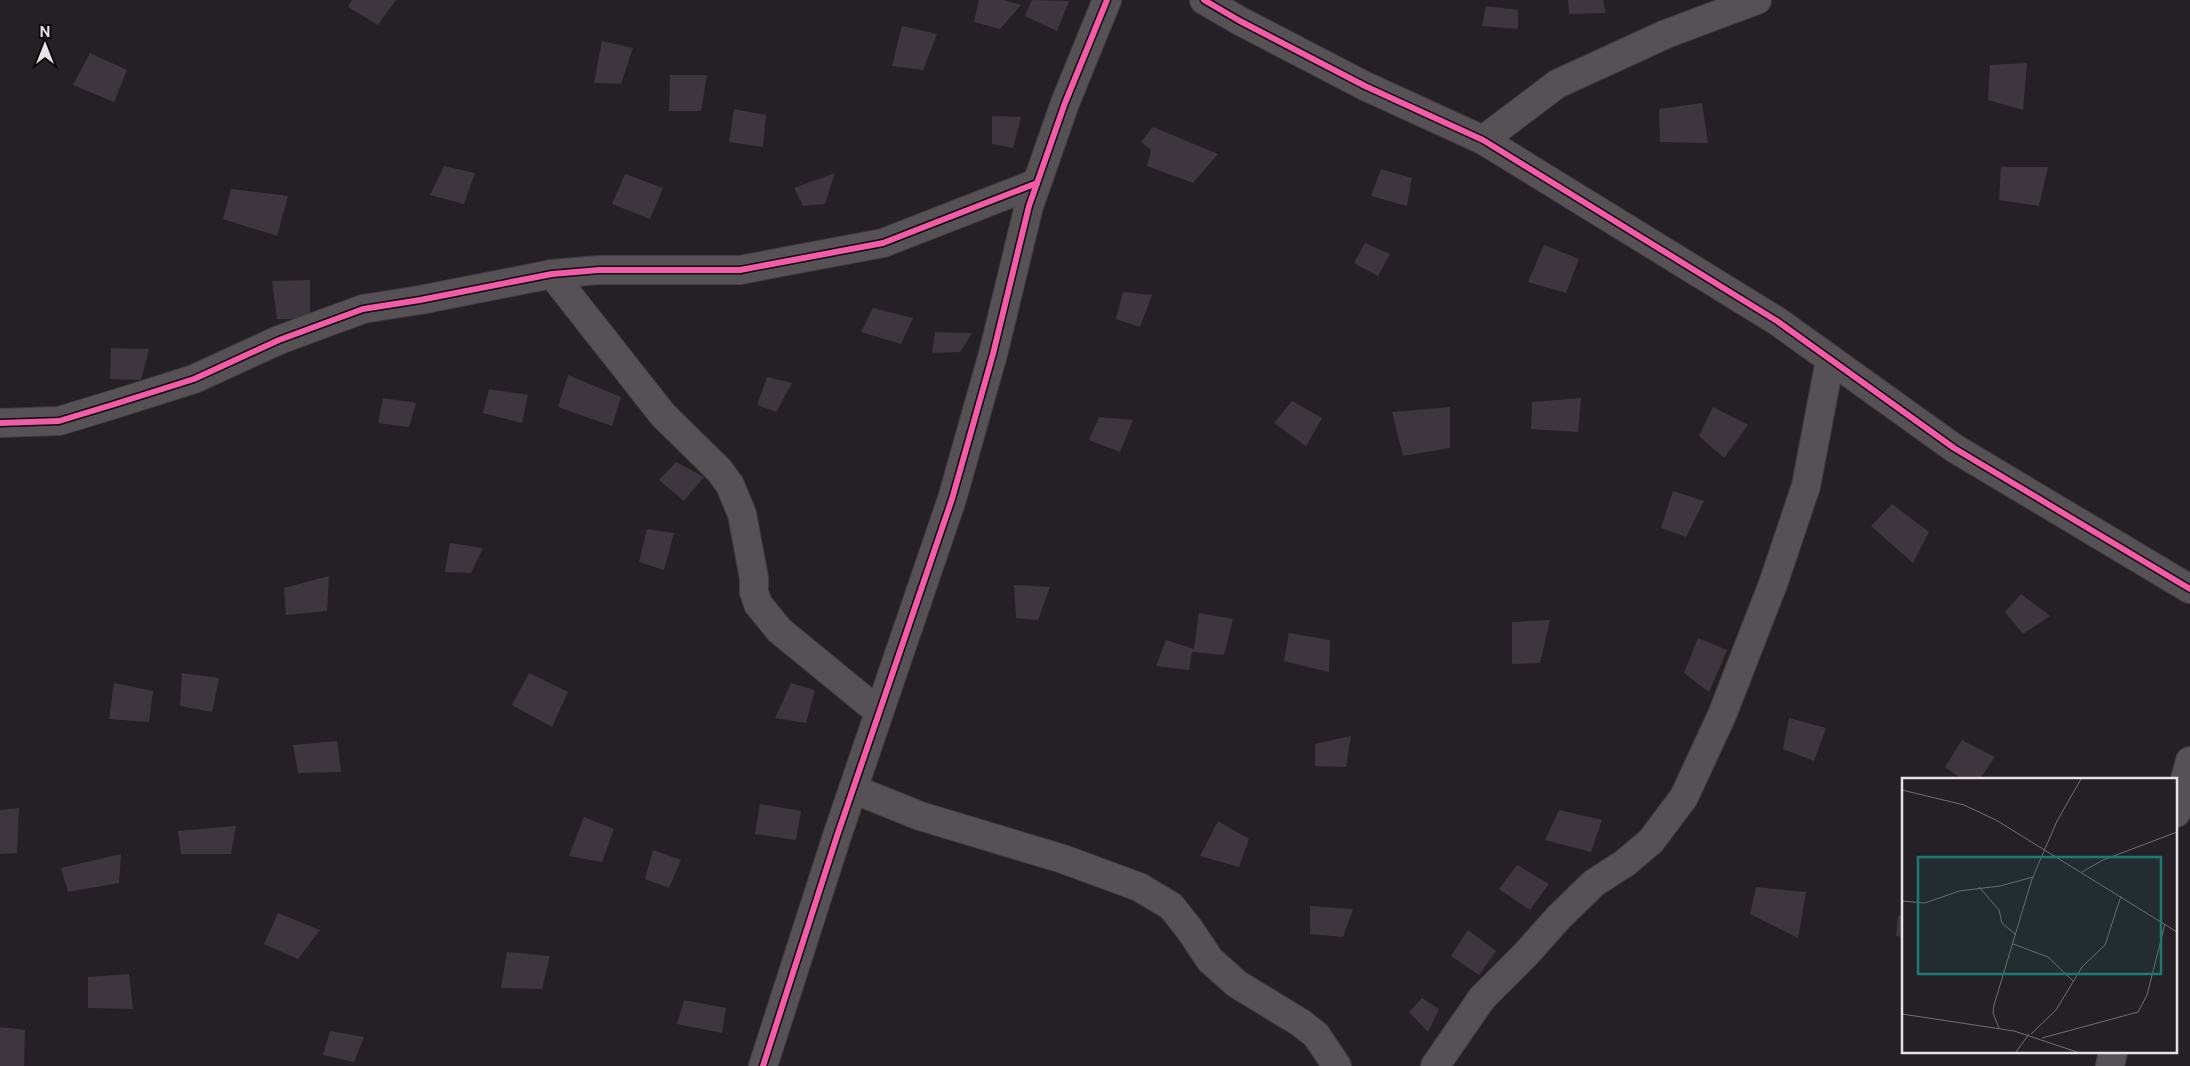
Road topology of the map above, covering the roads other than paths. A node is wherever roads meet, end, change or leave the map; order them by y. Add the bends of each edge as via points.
1 (1107, 0) edge
2 (1204, 0) edge
3 (1756, 0) edge
4 (1483, 140) junction
5 (1037, 183) junction
6 (552, 274) junction
7 (1830, 360) junction
8 (0, 423) edge
9 (2190, 589) edge
10 (879, 712) junction
11 (2190, 761) edge
12 (853, 789) junction
13 (2178, 806) edge
14 (762, 1066) edge
15 (1337, 1066) edge
16 (1435, 1066) edge

1 - 5 street via 1064,102
2 - 4 street via 1365,86
3 - 4 street via 1666,34 1557,84
4 - 7 street via 1777,321
5 - 6 street via 883,243 740,270 599,270
5 - 10 street via 952,499
6 - 8 street via 363,309 279,340 194,378 115,404 59,421
6 - 10 street via 663,415 730,485 742,514 758,604 779,630
7 - 9 street via 1954,448
7 - 16 street via 1803,495 1722,715 1684,797 1651,841 1626,864 1594,883 1482,998
10 - 12 street
11 - 13 street
12 - 14 street
12 - 15 street via 920,816 1064,859 1139,886 1171,906 1210,960 1237,984 1316,1035

